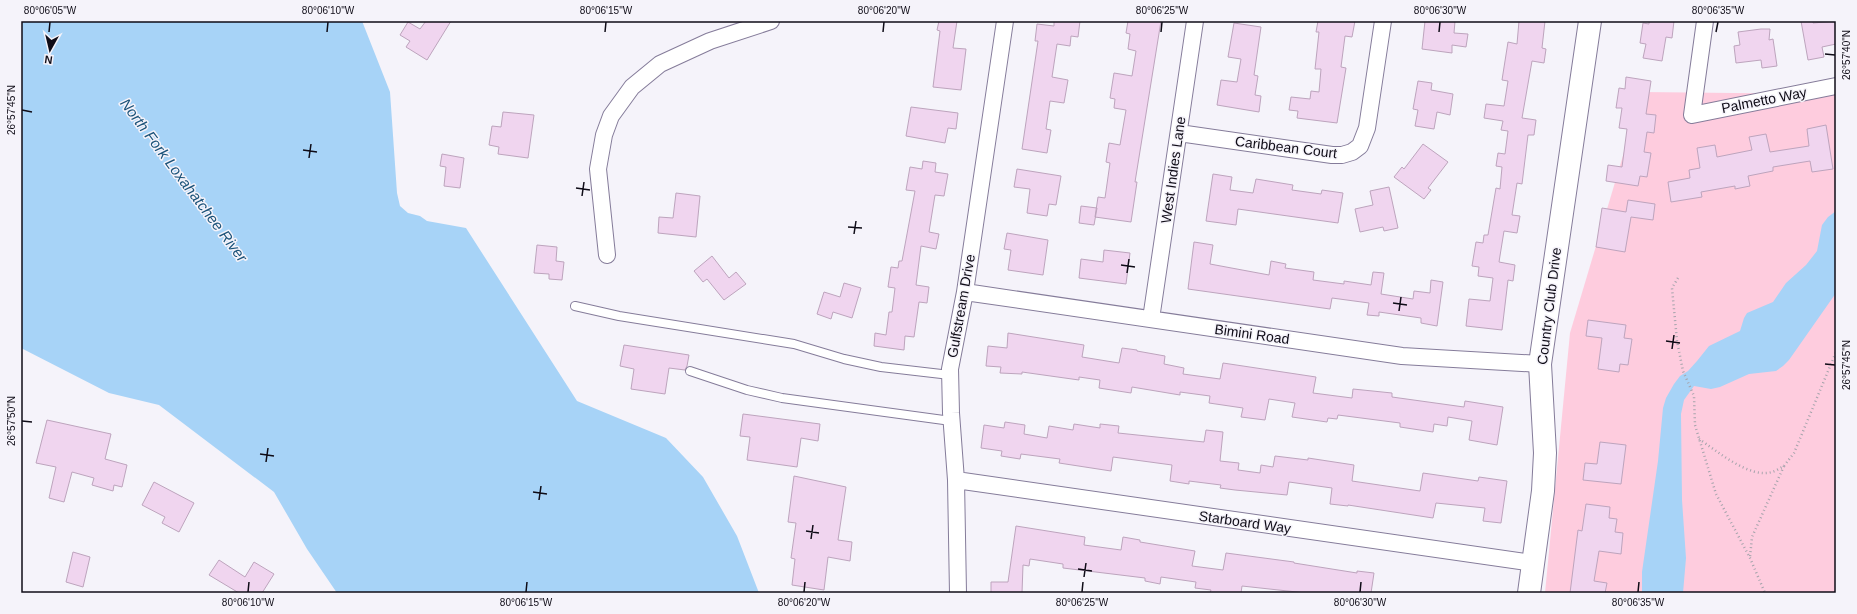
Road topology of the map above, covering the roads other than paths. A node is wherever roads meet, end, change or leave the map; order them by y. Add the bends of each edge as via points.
1 (771, 21) edge
2 (1005, 21) edge
3 (1195, 21) edge
4 (1383, 21) edge
5 (1590, 21) edge
6 (1705, 21) edge
7 (1836, 86) edge
8 (1179, 132) junction
9 (607, 255) dead end
10 (965, 292) junction
11 (575, 306) dead end
12 (1151, 319) junction
13 (1540, 364) junction
14 (690, 371) dead end
15 (950, 375) junction
16 (951, 421) junction
17 (956, 480) junction
18 (1534, 563) junction
19 (958, 593) edge
20 (1529, 593) edge

1 - 9 street via 710,41 660,64 632,87 611,116 604,134 598,170
2 - 10 street, Gulfstream Drive
3 - 8 street, West Indies Lane
4 - 8 street, Caribbean Court via 1367,128 1360,146 1352,152 1332,155
5 - 13 street, Country Club Drive
6 - 7 street, Palmetto Way via 1692,115
8 - 12 street, West Indies Lane
10 - 12 street, Bimini Road
10 - 15 street, Gulfstream Drive
11 - 15 lane via 619,316 794,344 881,367
12 - 13 street, Bimini Road via 1402,356
13 - 18 street, Country Club Drive via 1545,453
14 - 16 lane via 746,390 782,398
15 - 16 street, Gulfstream Drive
16 - 17 street, Gulfstream Drive
17 - 18 street, Starboard Way
17 - 19 street, Gulfstream Drive
18 - 20 street, Country Club Drive

